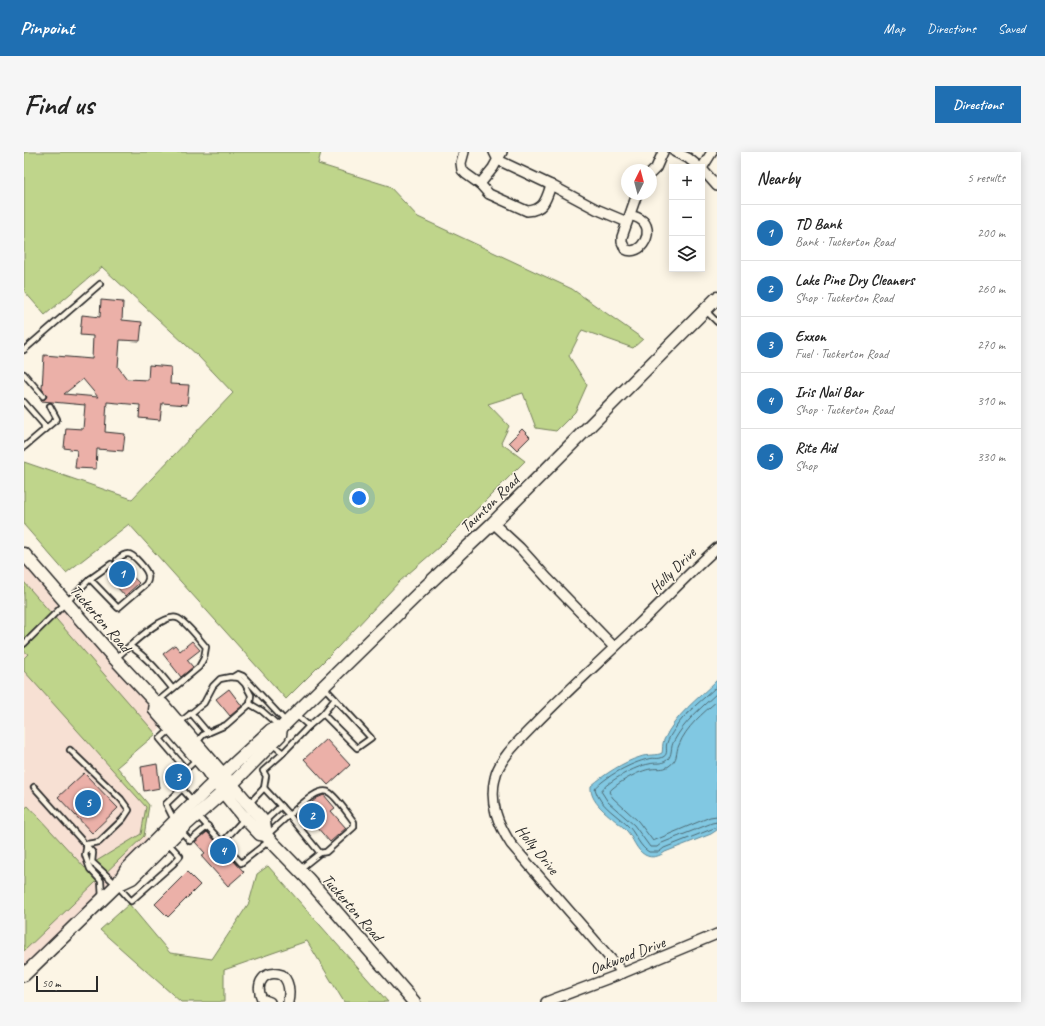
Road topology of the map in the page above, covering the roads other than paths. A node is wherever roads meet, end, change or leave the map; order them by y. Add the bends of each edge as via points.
1 (464, 152) edge
2 (663, 152) edge
3 (675, 152) edge
4 (712, 152) edge
5 (498, 155) edge
6 (695, 164) edge
7 (705, 164) edge
8 (657, 166) edge
9 (705, 172) edge
10 (480, 184) junction
11 (551, 185) junction
12 (717, 186) edge
13 (635, 200) edge
14 (100, 284) dead end
15 (717, 298) edge
16 (705, 310) junction
17 (717, 322) edge
18 (24, 350) edge
19 (24, 374) edge
20 (43, 396) dead end
21 (24, 402) edge
22 (50, 406) dead end
23 (44, 430) junction
24 (24, 447) edge
25 (493, 523) junction
26 (717, 548) edge
27 (24, 554) edge
28 (117, 560) dead end
29 (111, 564) dead end
30 (90, 580) junction
31 (66, 602) junction
32 (24, 644) edge
33 (130, 646) junction
34 (614, 647) junction
35 (115, 659) junction
36 (233, 677) junction
37 (323, 686) junction
38 (172, 688) junction
39 (335, 699) junction
40 (156, 703) junction
41 (250, 704) junction
42 (191, 713) junction
43 (323, 714) junction
44 (287, 721) junction
45 (175, 726) junction
46 (309, 726) junction
47 (208, 733) junction
48 (196, 743) junction
49 (272, 744) junction
50 (70, 750) dead end
51 (283, 753) junction
52 (198, 760) junction
53 (258, 767) junction
54 (184, 771) junction
55 (219, 778) junction
56 (34, 787) dead end
57 (228, 788) junction
58 (264, 788) junction
59 (182, 789) junction
60 (195, 802) junction
61 (248, 804) junction
62 (280, 806) junction
63 (196, 815) junction
64 (289, 815) junction
65 (245, 818) junction
66 (264, 822) junction
67 (178, 826) junction
68 (208, 826) junction
69 (268, 838) junction
70 (222, 842) junction
71 (168, 843) junction
72 (87, 844) junction
73 (320, 853) junction
74 (299, 870) junction
75 (117, 885) junction
76 (102, 900) junction
77 (717, 934) edge
78 (623, 973) junction
79 (24, 975) edge
80 (270, 1002) edge
81 (287, 1002) edge
82 (414, 1002) edge
83 (546, 1002) edge

1 - 10 street via 462,170
2 - 8 street
3 - 6 street
4 - 7 street
5 - 10 street via 493,168
5 - 11 street
9 - 12 street
10 - 11 street via 489,194 526,211 533,211 544,204
11 - 13 street via 596,209 629,218
14 - 18 lane
15 - 16 main road, Taunton Road
16 - 17 lane
16 - 25 main road, Taunton Road
19 - 20 lane
21 - 23 lane via 44,425
22 - 23 lane via 57,419
23 - 24 lane
25 - 34 street
25 - 37 main road, Taunton Road
26 - 34 street, Holly Drive
27 - 31 main road, Tuckerton Road
28 - 30 lane via 124,554 132,555 148,577 146,584 118,608
29 - 30 lane
30 - 31 lane
31 - 32 lane
31 - 35 main road, Tuckerton Road
33 - 35 lane
33 - 38 lane via 155,666
33 - 38 lane via 158,623 170,617 179,618 206,647 199,667
34 - 78 street, Holly Drive via 567,691 502,761 495,778 493,797 497,817 512,844
35 - 40 main road, Tuckerton Road
36 - 41 lane via 239,678 249,690
36 - 42 lane via 220,680 213,686 204,703
36 - 44 lane via 238,674 243,676
37 - 39 lane
37 - 44 main road, Taunton Road
38 - 40 lane
39 - 43 lane
39 - 43 lane via 371,738 357,748
40 - 45 main road, Tuckerton Road via 162,704
41 - 44 lane
41 - 47 lane via 226,725
42 - 45 lane
42 - 47 lane
43 - 46 lane
44 - 46 lane
44 - 49 main road, Taunton Road
44 - 55 main road, Taunton Road via 271,730
45 - 48 main road, Tuckerton Road
45 - 52 main road, Tuckerton Road
45 - 54 lane via 160,739 183,766
46 - 51 lane
47 - 48 lane
48 - 55 main road, Tuckerton Road
49 - 51 lane
49 - 53 main road, Taunton Road
50 - 72 lane via 129,810 99,842
51 - 53 lane
52 - 54 lane
52 - 55 main road, Tuckerton Road
53 - 57 main road, Taunton Road
53 - 58 lane via 266,776
54 - 59 lane via 185,786
55 - 57 main road, Tuckerton Road
55 - 60 main road, Taunton Road
56 - 72 lane
57 - 61 main road, Tuckerton Road
57 - 63 main road, Taunton Road
57 - 65 main road, Tuckerton Road
58 - 61 lane
58 - 62 lane
59 - 60 lane
59 - 67 lane via 166,804
60 - 67 main road, Taunton Road
61 - 66 main road, Tuckerton Road
62 - 64 lane
62 - 66 lane
63 - 67 main road, Taunton Road
63 - 68 lane
64 - 69 lane
64 - 73 lane
64 - 73 lane via 315,794 322,791 330,792 354,822 354,827 326,852
65 - 69 main road, Tuckerton Road via 260,834
65 - 70 lane
66 - 69 main road
67 - 68 lane via 190,841
67 - 71 main road
67 - 75 main road via 126,870
68 - 70 lane
69 - 70 lane via 241,863
69 - 74 main road, Tuckerton Road
71 - 75 main road via 132,878
71 - 75 lane via 180,856 131,902
72 - 75 lane via 93,853 92,862
72 - 76 lane via 85,855 90,869 101,881
73 - 74 lane
74 - 82 main road, Tuckerton Road
75 - 76 main road
76 - 79 main road
77 - 78 street, Oakwood Drive
78 - 83 street, Oakwood Drive
80 - 81 street via 262,998 258,988 265,976 274,973 282,975 288,983

